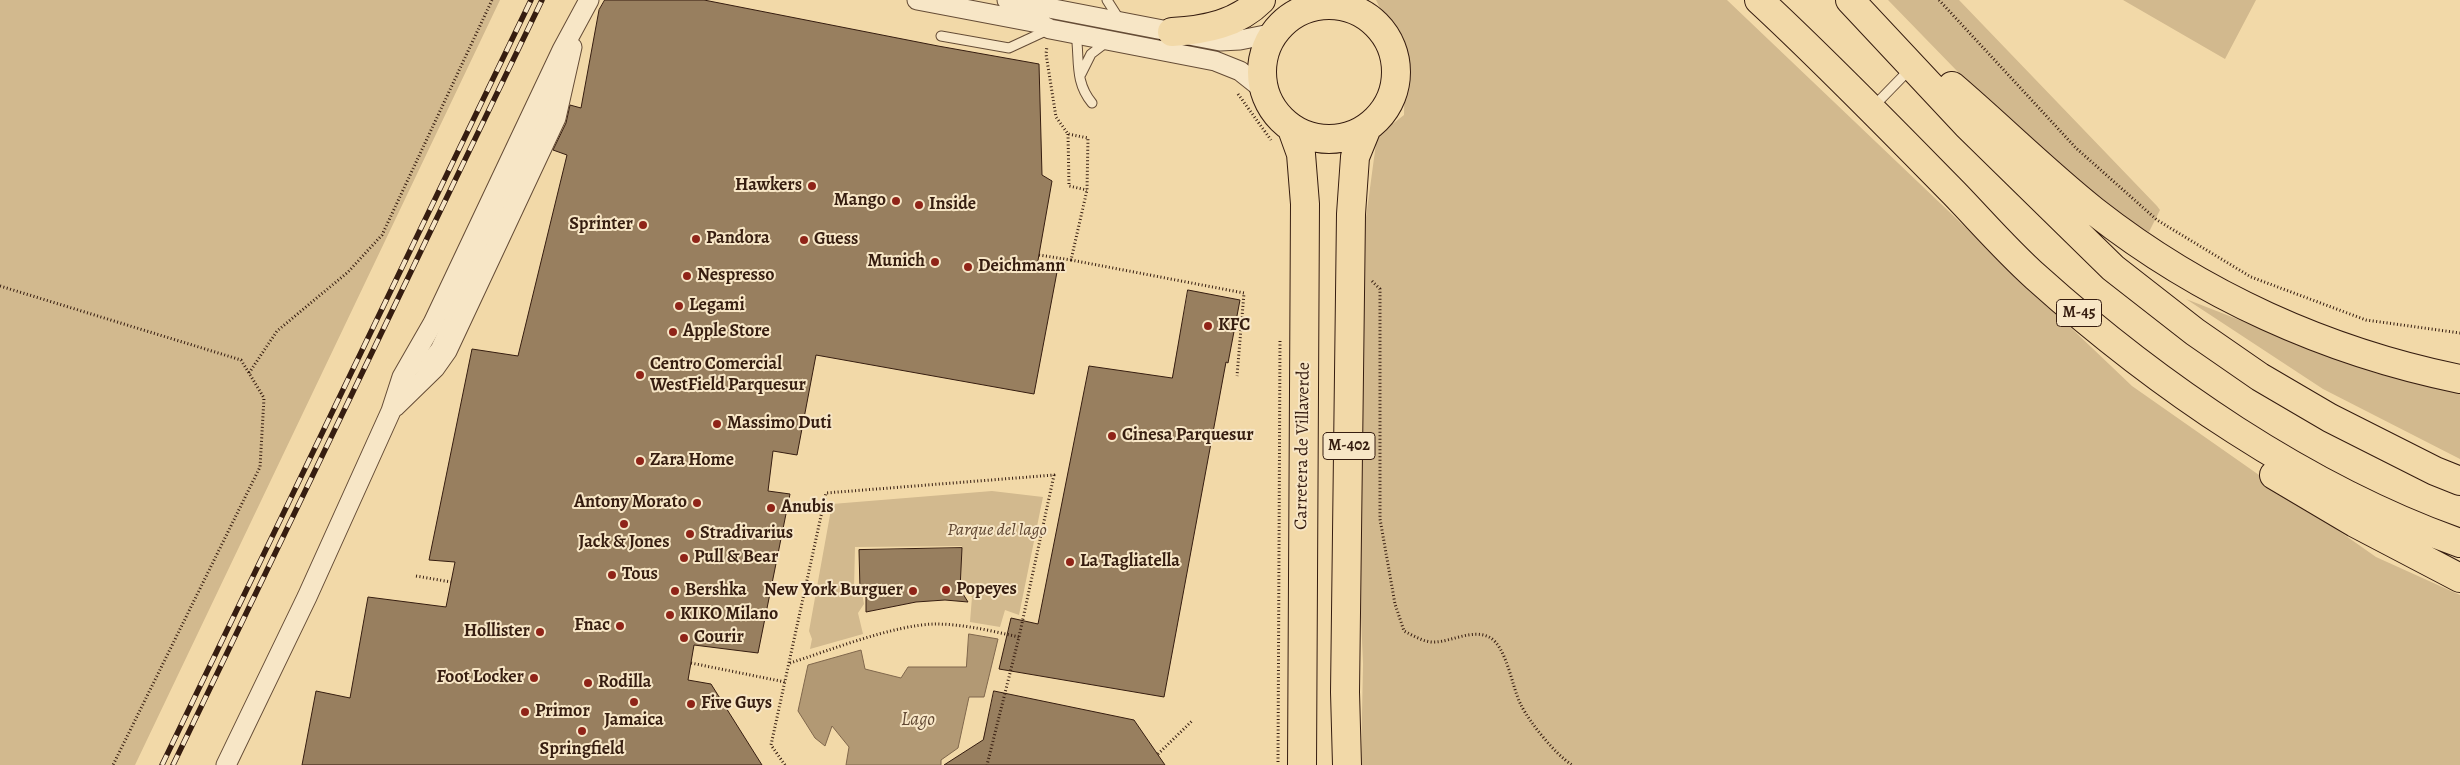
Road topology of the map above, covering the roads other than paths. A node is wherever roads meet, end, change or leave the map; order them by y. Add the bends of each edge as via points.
1 (589, 0) edge
2 (917, 0) edge
3 (1007, 0) edge
4 (1107, 0) edge
5 (1261, 0) edge
6 (1759, 0) edge
7 (1852, 2) edge
8 (1298, 6) edge
9 (1365, 9) edge
10 (581, 18) junction
11 (1123, 22) junction
12 (1050, 29) junction
13 (1172, 32) junction
14 (1275, 33) junction
15 (1076, 34) junction
16 (941, 36) dead end
17 (1109, 40) junction
18 (570, 54) junction
19 (1913, 66) junction
20 (1079, 79) junction
21 (1264, 90) junction
22 (1092, 102) dead end
23 (1870, 109) junction
24 (1366, 130) junction
25 (1284, 137) junction
26 (402, 378) junction
27 (2460, 379) edge
28 (2162, 381) junction
29 (391, 412) junction
30 (2460, 481) edge
31 (2460, 543) edge
32 (2460, 578) edge
33 (226, 765) edge
34 (1302, 765) edge
35 (1347, 765) edge

1 - 10 street
2 - 12 street
3 - 11 street
4 - 11 lane
5 - 13 highway via 1220,25
6 - 23 highway, M-45
7 - 19 highway
7 - 27 highway via 2073,193 2163,260 2232,300 2298,330 2390,362
8 - 9 highway via 1331,4
8 - 14 highway, M-402
9 - 24 highway, M-402 via 1390,42 1396,74 1396,86 1386,108
10 - 18 street
10 - 26 street via 562,50 433,323
11 - 13 street
12 - 15 street
12 - 16 lane via 1009,48
13 - 14 street via 1220,41
14 - 21 highway, M-402 via 1266,47 1262,64
15 - 17 street
15 - 20 lane
17 - 20 lane via 1091,54
17 - 21 street via 1215,61 1240,71
18 - 26 lane via 491,236 432,354
18 - 29 street via 556,118 447,351 435,368
19 - 23 lane
19 - 30 highway via 1968,125 2114,268 2195,332 2260,377 2330,418 2435,472
20 - 22 lane via 1083,92
21 - 25 highway, M-402
23 - 28 highway, M-45 via 2035,276
24 - 25 highway via 1334,139 1307,135
24 - 35 highway, M-402 via 1355,157 1352,182 1345,692
25 - 34 highway, Carretera de Villaverde / M-402 via 1301,154 1305,191
26 - 29 street
28 - 31 highway, M-45 via 2296,468 2421,529
28 - 32 highway via 2264,469 2355,523
29 - 33 street

